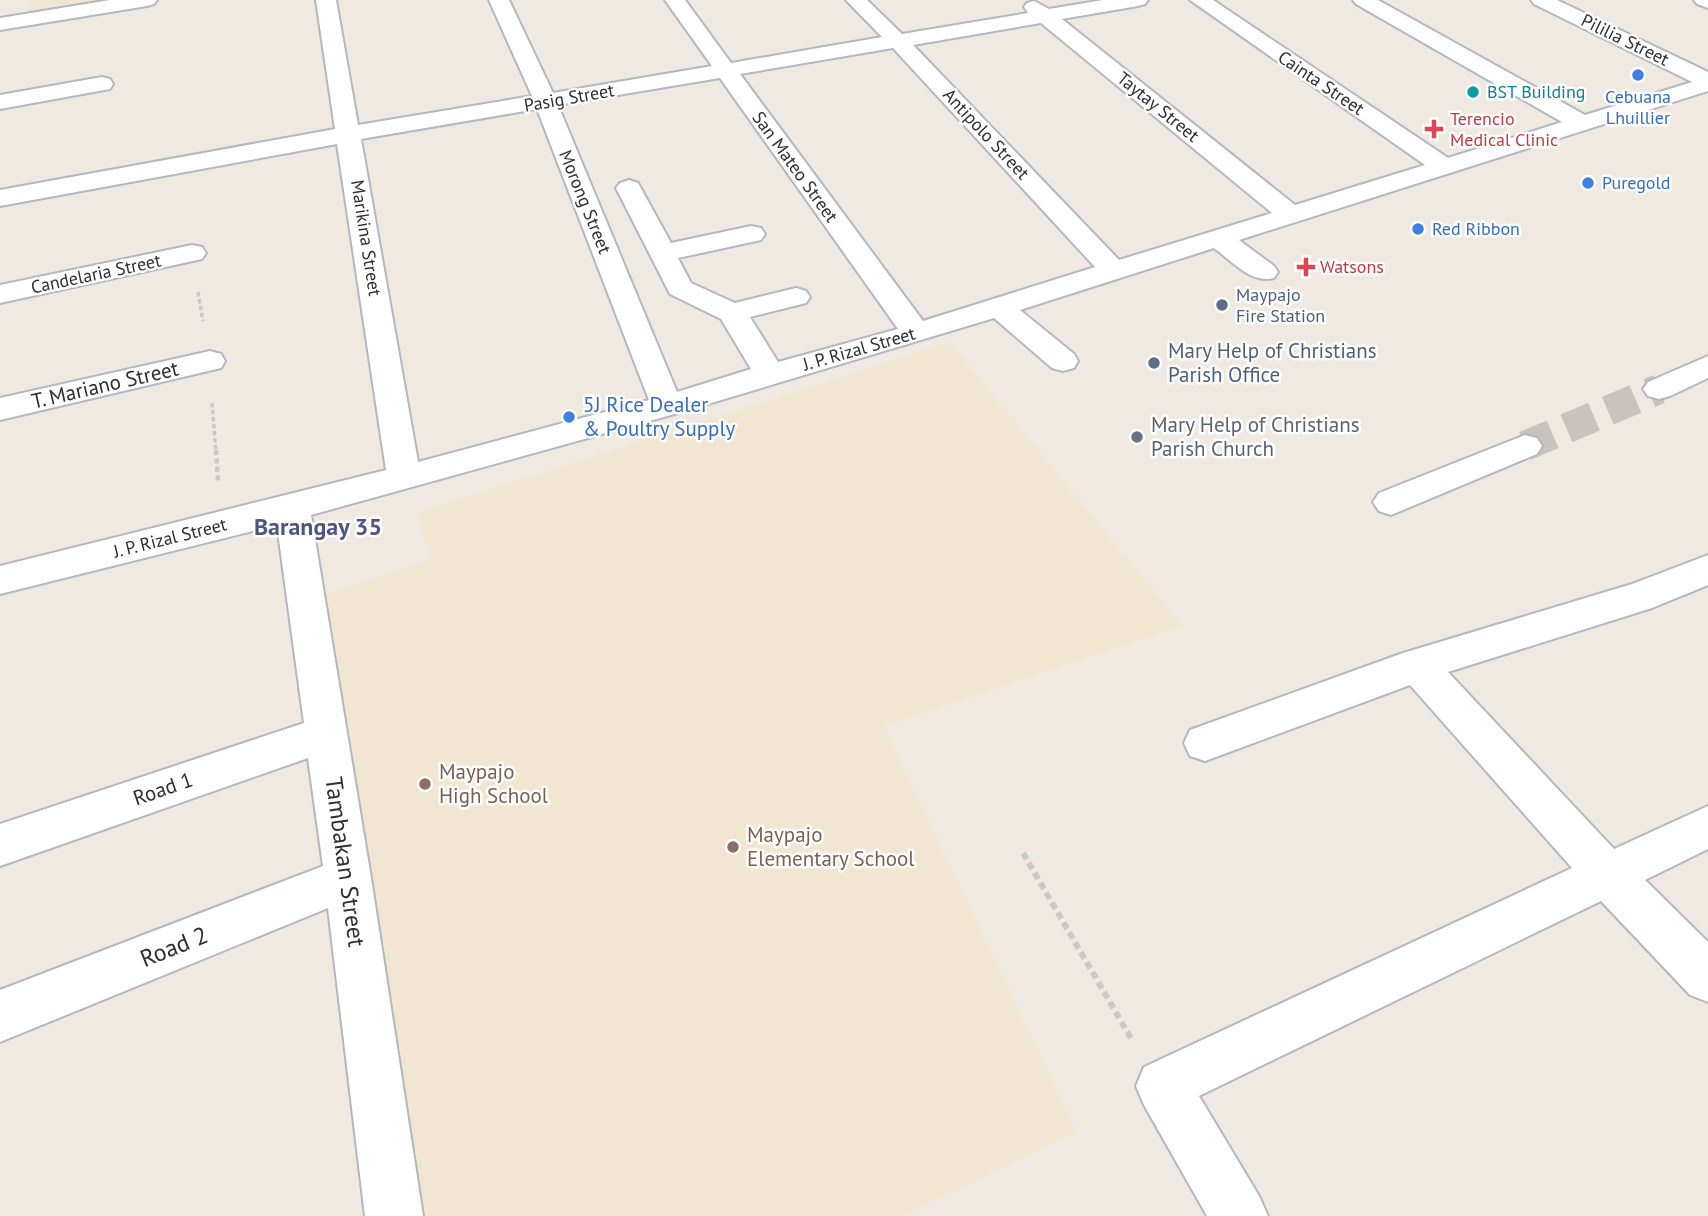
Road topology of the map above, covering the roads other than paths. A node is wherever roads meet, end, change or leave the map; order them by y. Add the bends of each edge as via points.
1 (147, 0) edge
2 (326, 0) edge
3 (499, 0) edge
4 (675, 0) edge
5 (856, 0) edge
6 (1025, 0) edge
7 (1138, 0) edge
8 (1200, 0) edge
9 (1363, 0) edge
10 (1541, 0) edge
11 (1046, 16) junction
12 (0, 24) edge
13 (900, 43) junction
14 (726, 71) junction
15 (1708, 82) edge
16 (102, 83) dead end
17 (0, 102) edge
18 (545, 103) junction
19 (1583, 124) junction
20 (350, 134) junction
21 (1443, 166) junction
22 (629, 188) dead end
23 (0, 198) edge
24 (1291, 215) junction
25 (751, 234) dead end
26 (1219, 238) junction
27 (192, 253) dead end
28 (662, 253) junction
29 (1114, 271) junction
30 (1264, 272) dead end
31 (0, 294) edge
32 (796, 297) dead end
33 (998, 307) junction
34 (732, 313) junction
35 (916, 333) junction
36 (210, 361) dead end
37 (1063, 361) dead end
38 (770, 374) junction
39 (1703, 375) edge
40 (1659, 388) tunnel mouth
41 (667, 406) junction
42 (0, 410) edge
43 (1525, 446) tunnel mouth
44 (404, 477) junction
45 (1391, 502) dead end
46 (292, 508) junction
47 (1708, 569) edge
48 (0, 580) edge
49 (1418, 664) junction
50 (326, 734) junction
51 (1205, 743) dead end
52 (1708, 827) edge
53 (0, 845) edge
54 (1607, 874) junction
55 (348, 878) junction
56 (1708, 977) edge
57 (0, 1016) edge
58 (394, 1216) edge
59 (1239, 1216) edge

1 - 12 street
2 - 20 street, Marikina Street
3 - 18 street, Morong Street
4 - 14 street, San Mateo Street
5 - 13 street, Antipolo Street
6 - 11 street, Taytay Street
7 - 11 street, Pasig Street
8 - 21 street, Cainta Street
9 - 19 street
10 - 15 street, Pililia Street
11 - 13 street, Pasig Street
11 - 24 street, Taytay Street
13 - 14 street, Pasig Street
13 - 29 street, Antipolo Street
14 - 18 street, Pasig Street
14 - 35 street, San Mateo Street
15 - 19 street, J. P. Rizal Street
16 - 17 street
18 - 20 street, Pasig Street
18 - 41 street, Morong Street
19 - 21 street, J. P. Rizal Street
20 - 23 street, Pasig Street
20 - 44 street, Marikina Street
21 - 24 street, J. P. Rizal Street
22 - 28 street
24 - 26 street, J. P. Rizal Street
25 - 28 street
26 - 29 street, J. P. Rizal Street
26 - 30 street
27 - 31 street, Candelaria Street
28 - 34 street via 681,288
29 - 33 street, J. P. Rizal Street
32 - 34 street
33 - 35 street, J. P. Rizal Street
33 - 37 street
34 - 38 street
35 - 38 street, J. P. Rizal Street
36 - 42 street, T. Mariano Street
38 - 41 street, J. P. Rizal Street
39 - 40 street
41 - 44 street, J. P. Rizal Street
43 - 45 street
44 - 46 street, J. P. Rizal Street
46 - 48 street, J. P. Rizal Street
46 - 50 street, Tambakan Street
47 - 49 street via 1676,586
49 - 51 street
49 - 54 street
50 - 53 street, Road 1
50 - 55 street, Tambakan Street
52 - 54 street
54 - 56 street
54 - 59 street via 1163,1086
55 - 57 street, Road 2
55 - 58 street, Tambakan Street

